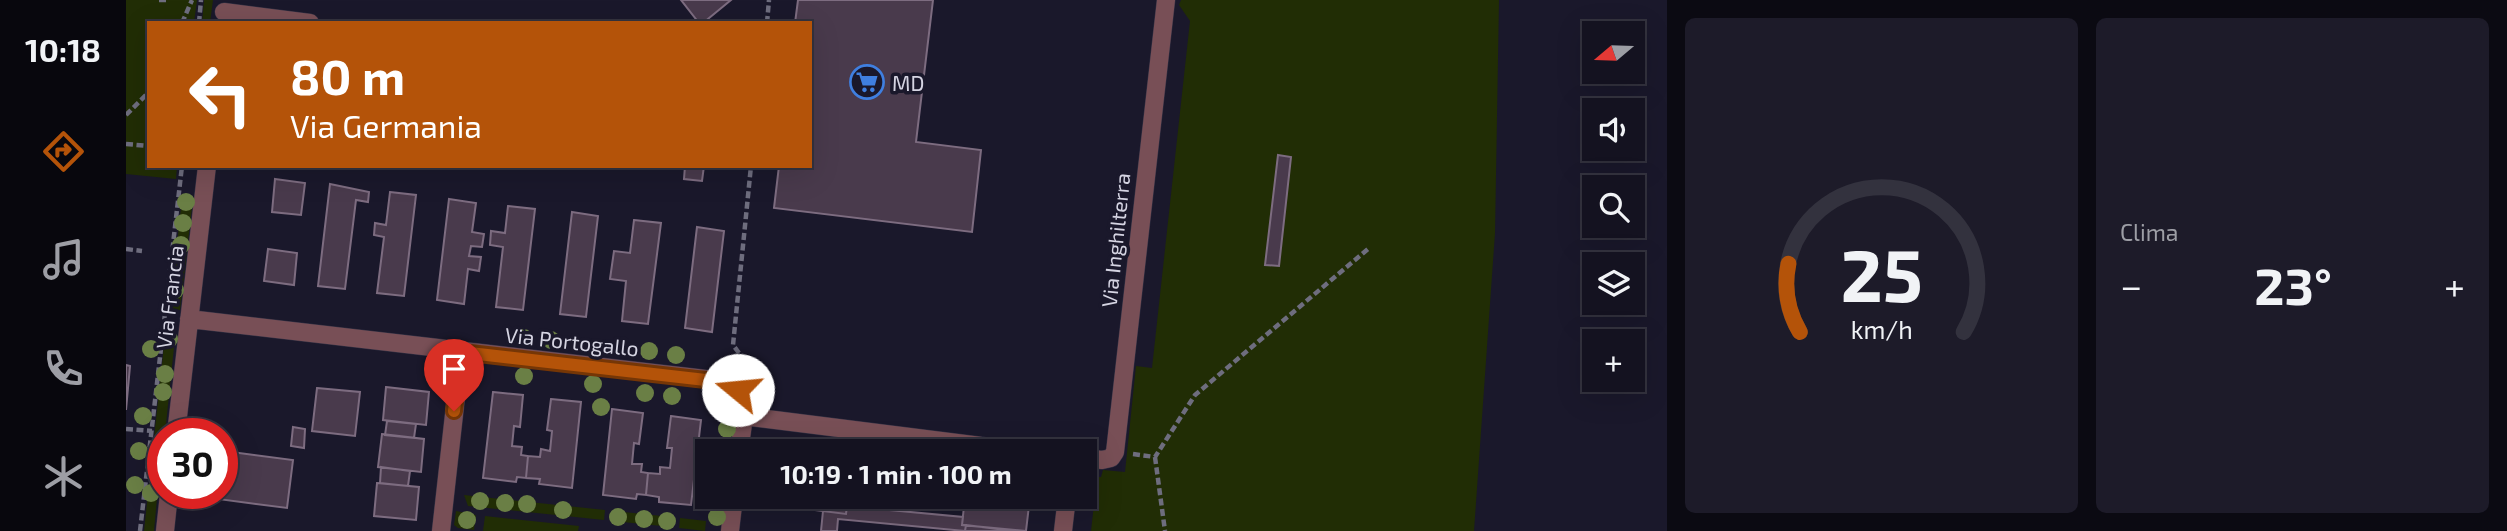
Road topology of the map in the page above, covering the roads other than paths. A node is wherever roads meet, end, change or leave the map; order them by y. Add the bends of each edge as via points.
1 (1166, 0) edge
2 (225, 12) edge
3 (295, 21) edge
4 (207, 168) edge
5 (190, 320) junction
6 (461, 352) junction
7 (743, 416) junction
8 (178, 418) edge
9 (740, 439) edge
10 (926, 439) edge
11 (1097, 459) edge
12 (167, 509) edge
13 (733, 509) edge
14 (1066, 509) edge
15 (165, 531) edge
16 (441, 531) edge
17 (730, 531) edge
18 (1063, 531) edge

1 - 11 street, Via Inghilterra via 1115,452 1111,458
2 - 3 street
4 - 5 street, Via Francia
5 - 6 street, Via Portogallo
5 - 8 street, Via Francia
6 - 7 street, Via Portogallo via 723,382 738,390
6 - 16 street
7 - 9 street
7 - 10 street
12 - 15 street
13 - 17 street
14 - 18 street

